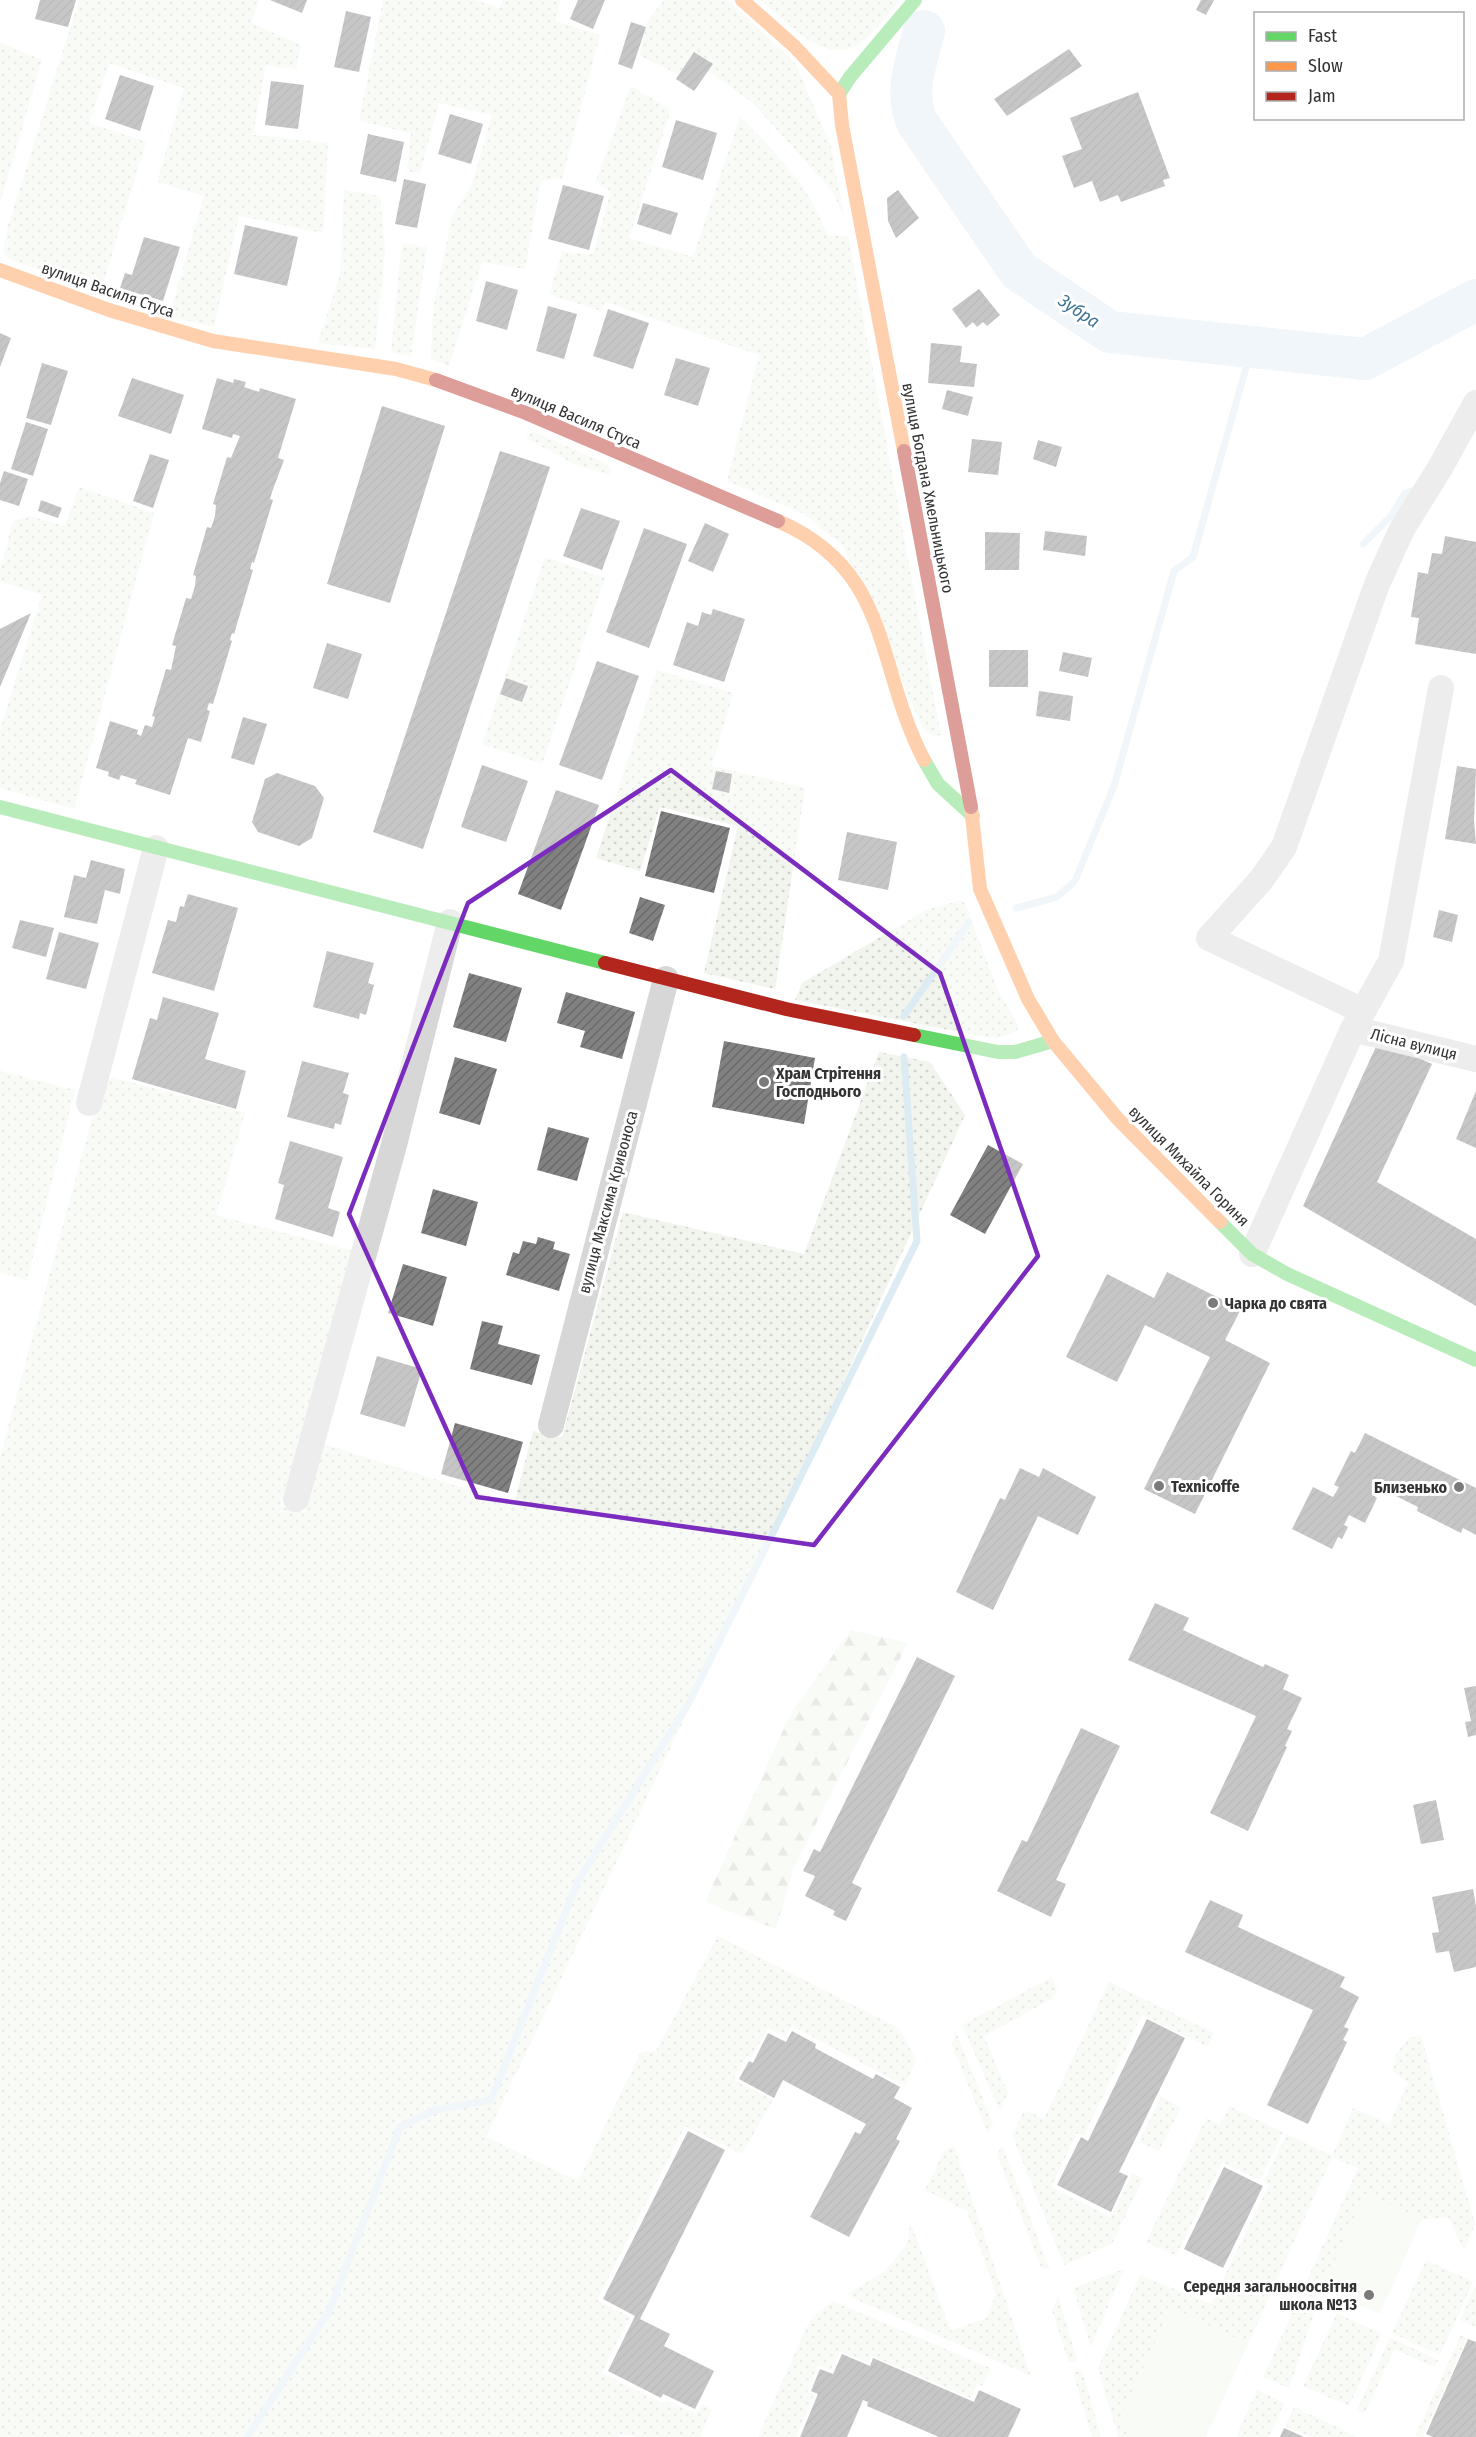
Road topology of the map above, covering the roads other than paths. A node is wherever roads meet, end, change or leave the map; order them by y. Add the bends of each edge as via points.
1 (742, 0) edge
2 (915, 0) edge
3 (839, 94) junction
4 (0, 270) edge
5 (1476, 403) edge
6 (1441, 688) dead end
7 (0, 807) edge
8 (973, 816) junction
9 (156, 848) junction
10 (980, 889) joint
11 (450, 922) junction
12 (666, 979) junction
13 (1358, 1020) junction
14 (1053, 1041) junction
15 (1476, 1059) edge
16 (89, 1103) dead end
17 (1252, 1254) junction
18 (1476, 1360) edge
19 (550, 1425) dead end
20 (296, 1499) dead end

1 - 3 street via 794,46
2 - 3 street
3 - 8 street, вулиця Богдана Хмельницького via 846,149
4 - 8 street, вулиця Василя Стуса via 109,310 213,341 396,369 456,386 801,531 845,566 856,583 869,605 907,727 930,772
5 - 13 street, Лісна вулиця via 1402,529 1377,584 1284,847 1261,880 1209,938
6 - 13 street via 1391,961
7 - 9 street
8 - 10 street, вулиця Богдана Хмельницького
9 - 11 street
9 - 16 street
10 - 14 street, вулиця Михайла Гориня via 1028,999
11 - 12 street
11 - 20 street via 394,1145
12 - 14 street via 786,1009 998,1052 1015,1052
12 - 19 street, вулиця Максима Кривоноса
13 - 15 street, Лісна вулиця
13 - 17 street
14 - 17 street, вулиця Михайла Гориня via 1117,1118
17 - 18 street, вулиця Михайла Гориня via 1287,1274

